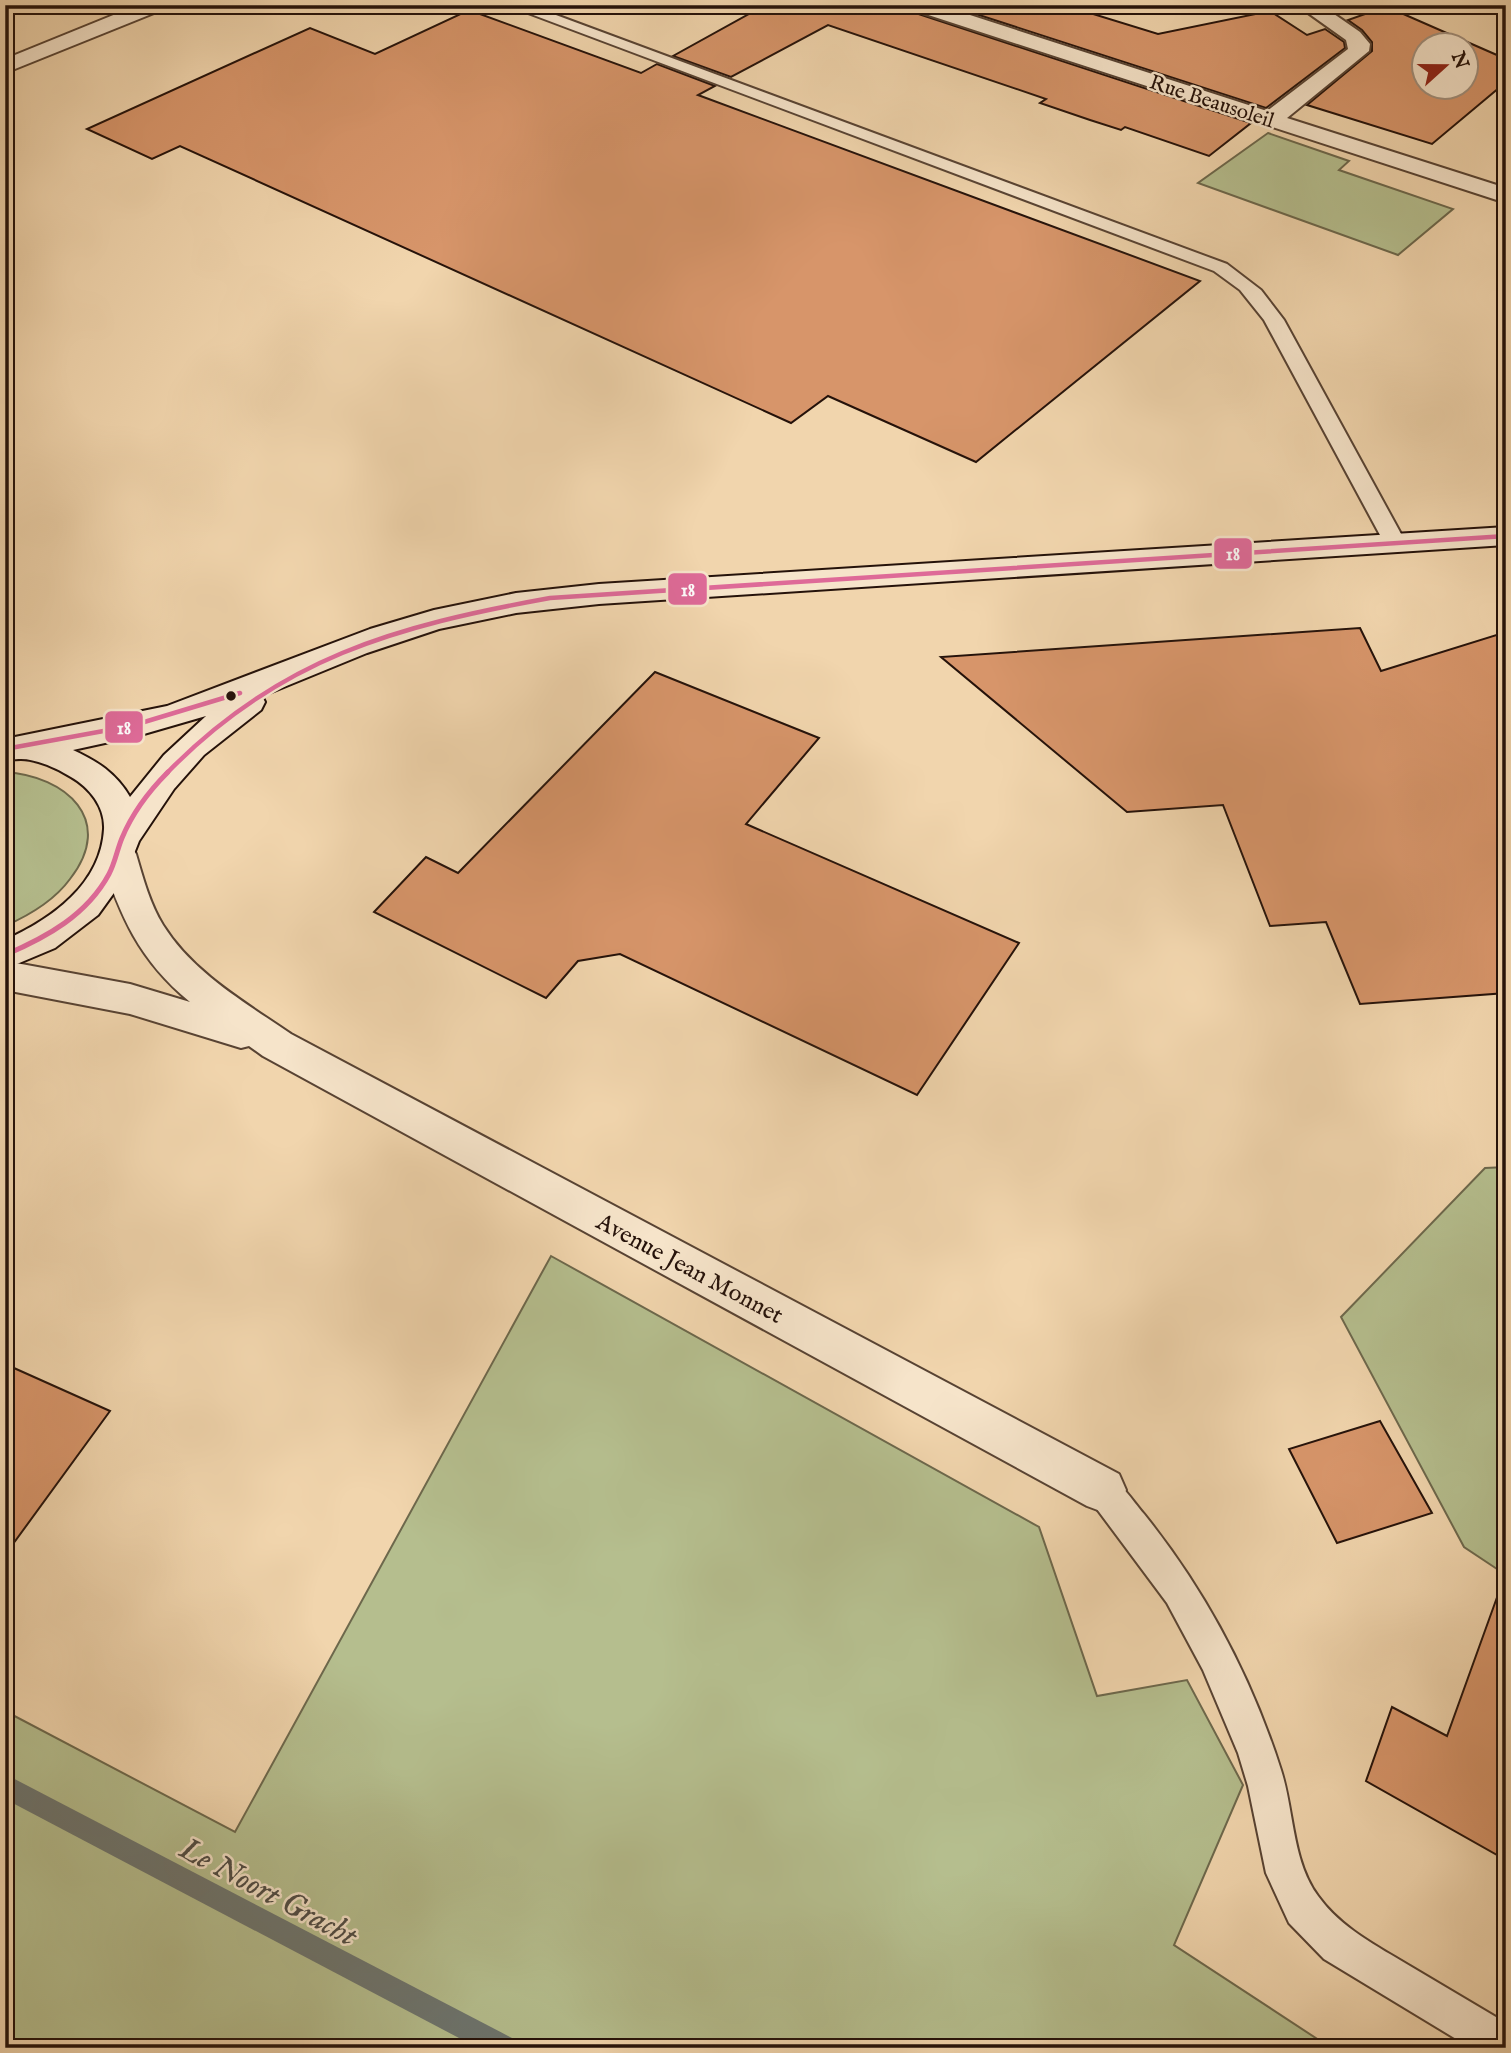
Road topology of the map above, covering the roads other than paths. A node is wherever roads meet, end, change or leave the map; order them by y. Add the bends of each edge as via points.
1 (158, 5) edge
2 (514, 5) edge
3 (917, 5) edge
4 (1307, 5) edge
5 (5, 68) edge
6 (1270, 120) junction
7 (1506, 196) edge
8 (1506, 536) edge
9 (1395, 543) junction
10 (304, 667) junction
11 (9, 749) edge
12 (120, 847) junction
13 (5, 955) edge
14 (5, 975) edge
15 (276, 1045) junction
16 (1103, 1490) joint
17 (1506, 2046) edge

1 - 5 street
2 - 9 lane via 1235,275 1254,291 1274,320
3 - 6 street, Rue Beausoleil
4 - 6 street via 1353,36 1358,51
6 - 7 street, Rue Beausoleil
8 - 9 street
9 - 10 street via 550,598 429,621
10 - 11 street via 152,721
10 - 12 street via 239,708 188,749 149,795
11 - 12 street, Avenue Jean Monnet via 63,757 101,780 119,807
12 - 13 street via 104,883 81,910 39,939
12 - 15 street, Avenue Jean Monnet via 140,916 162,951 187,978
14 - 15 street, Avenue Jean Monnet via 151,1004
15 - 16 street, Avenue Jean Monnet
16 - 17 lane via 1159,1561 1215,1655 1266,1785 1277,1847 1301,1908 1315,1927 1338,1945

